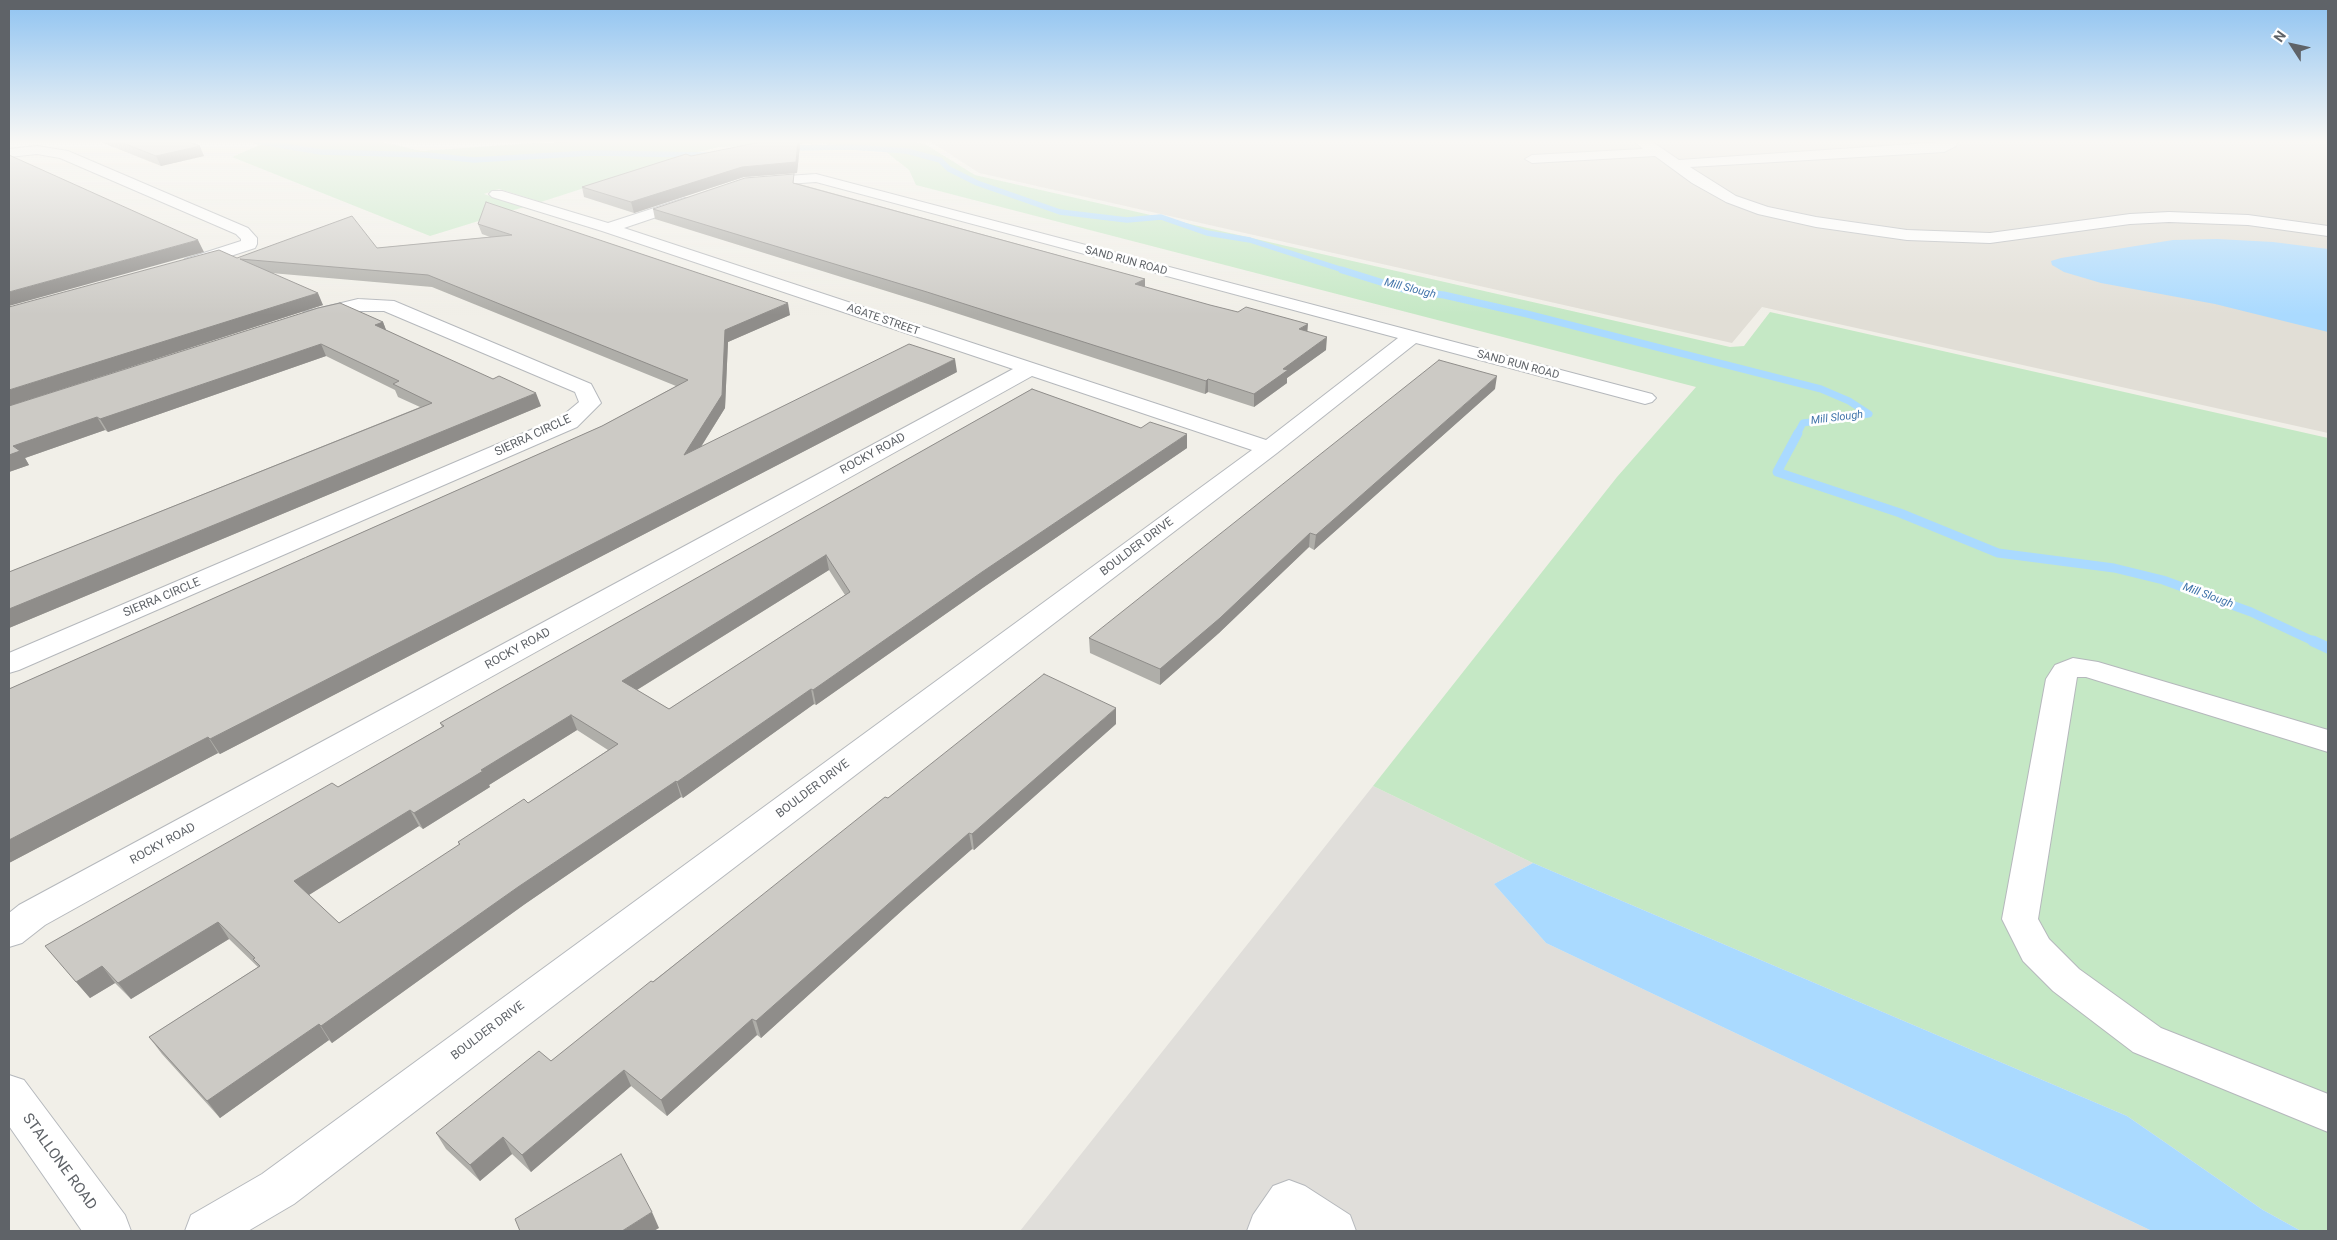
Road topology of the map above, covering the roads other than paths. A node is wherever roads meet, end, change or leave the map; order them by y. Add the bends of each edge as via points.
1 (166, 199) edge
2 (513, 199) edge
3 (697, 199) edge
4 (894, 199) edge
5 (1731, 199) edge
6 (608, 228) junction
7 (2328, 231) edge
8 (178, 266) edge
9 (290, 323) edge
10 (1412, 337) junction
11 (1029, 369) junction
12 (1645, 398) dead end
13 (1269, 448) junction
14 (9, 664) edge
15 (2328, 741) edge
16 (9, 933) edge
17 (9, 1093) edge
18 (2328, 1113) edge
19 (109, 1231) edge
20 (207, 1231) edge
21 (1269, 1231) edge
22 (1334, 1231) edge

1 - 8 street via 249,238 249,244
2 - 6 street, AGATE STREET
3 - 6 street
4 - 10 street, SAND RUN ROAD
5 - 7 street via 1764,211 1816,222 1907,235 1990,238 2130,219 2169,217 2248,220
6 - 11 street, AGATE STREET
9 - 14 street, SIERRA CIRCLE via 358,305 387,305 584,388 590,403 569,422
10 - 12 street, SAND RUN ROAD
10 - 13 street, BOULDER DRIVE
11 - 13 street, AGATE STREET
11 - 16 street, ROCKY ROAD via 32,915
13 - 20 street, BOULDER DRIVE via 278,1189
15 - 18 street via 2088,668 2073,667 2065,671 2061,679 2020,919 2036,950 2066,980 2147,1040
17 - 19 street, STALLONE ROAD
21 - 22 street via 1289,1201

